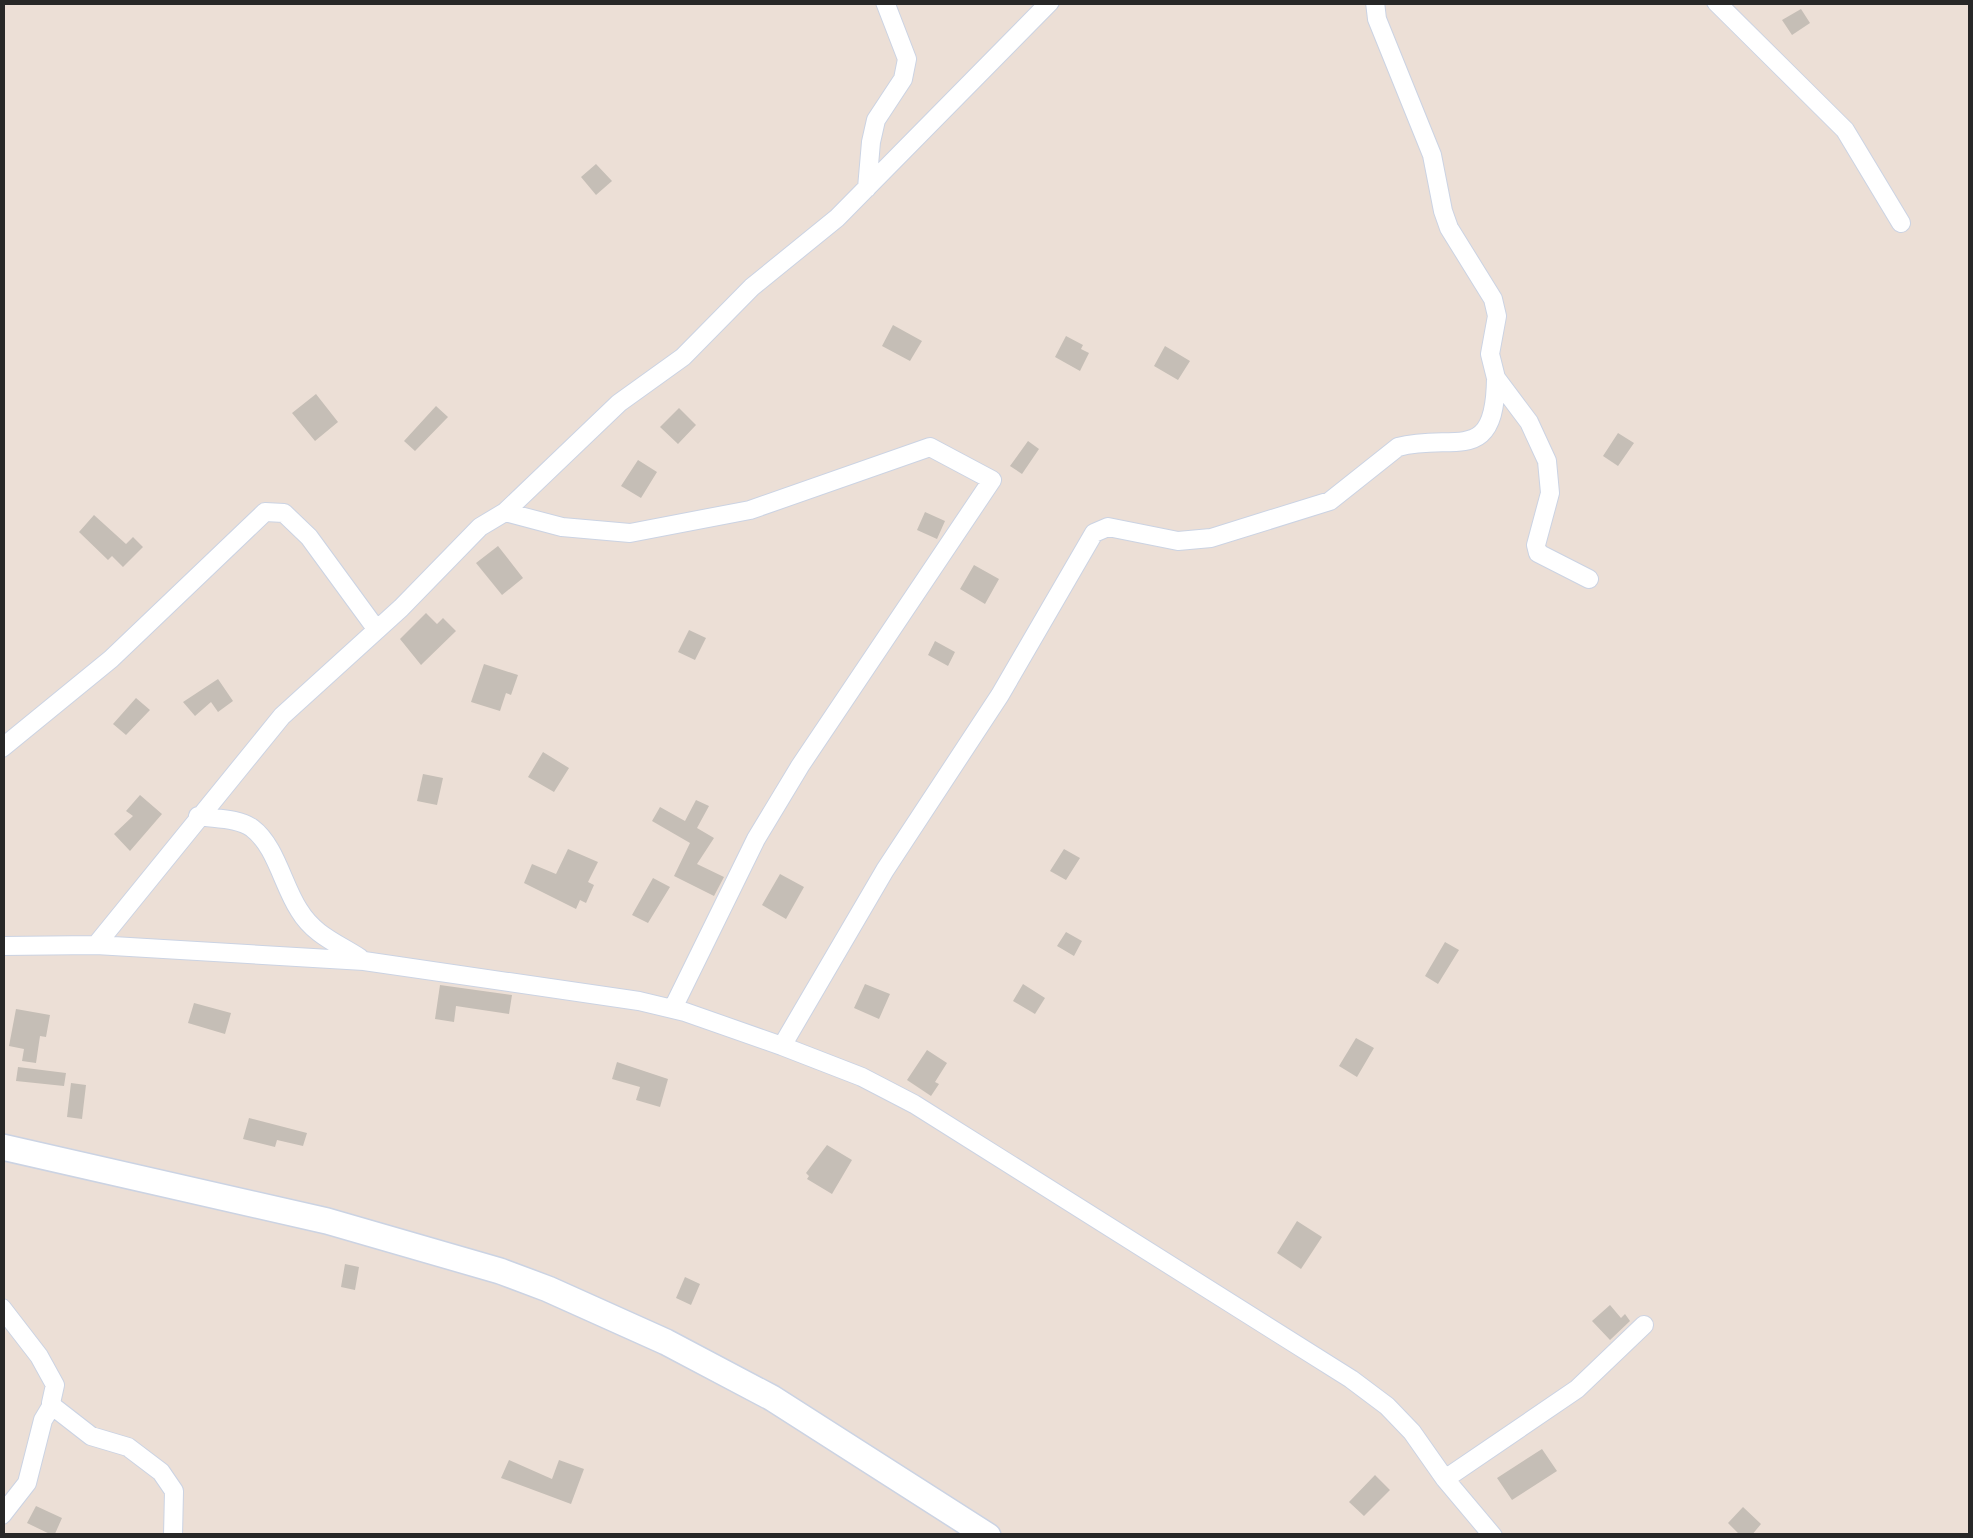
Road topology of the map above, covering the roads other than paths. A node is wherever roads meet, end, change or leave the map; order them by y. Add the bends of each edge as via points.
1 (884, 2) edge
2 (1050, 2) edge
3 (1375, 2) edge
4 (1716, 2) edge
5 (868, 188) junction
6 (1901, 223) dead end
7 (1496, 378) junction
8 (505, 512) junction
9 (1589, 579) dead end
10 (377, 630) junction
11 (2, 748) edge
12 (198, 816) junction
13 (96, 944) junction
14 (2, 946) edge
15 (364, 961) junction
16 (673, 1008) junction
17 (782, 1046) junction
18 (2, 1147) edge
19 (2, 1308) edge
20 (1644, 1325) dead end
21 (52, 1405) junction
22 (1445, 1479) junction
23 (2, 1515) edge
24 (173, 1536) edge
25 (988, 1536) edge
26 (1494, 1536) edge

1 - 5 street via 907,60 903,80 876,120
2 - 5 street
3 - 7 street via 1432,155 1442,211 1493,299 1498,316 1490,354
4 - 6 street via 1845,130
5 - 8 street via 752,287 684,358 619,403
7 - 9 street via 1529,422 1551,476 1538,554
7 - 17 street via 1495,408 1478,435 1466,443 1398,447 1330,501 1196,542 1108,527 1094,533
8 - 10 street via 463,543
8 - 16 street via 630,534 750,510 930,447 992,480 756,839
10 - 11 street via 310,537 284,512 264,512 111,659
10 - 12 street via 282,716
12 - 13 street
12 - 15 street via 250,827 312,926
13 - 14 street
13 - 15 street
15 - 16 street
16 - 17 street
17 - 22 street via 914,1104 1350,1379 1412,1432
18 - 25 street via 327,1222 500,1270 666,1342 772,1398
19 - 21 street via 55,1385
20 - 22 street via 1577,1390
21 - 23 street via 27,1482
21 - 24 street via 91,1436 128,1448 160,1472 174,1491
22 - 26 street

